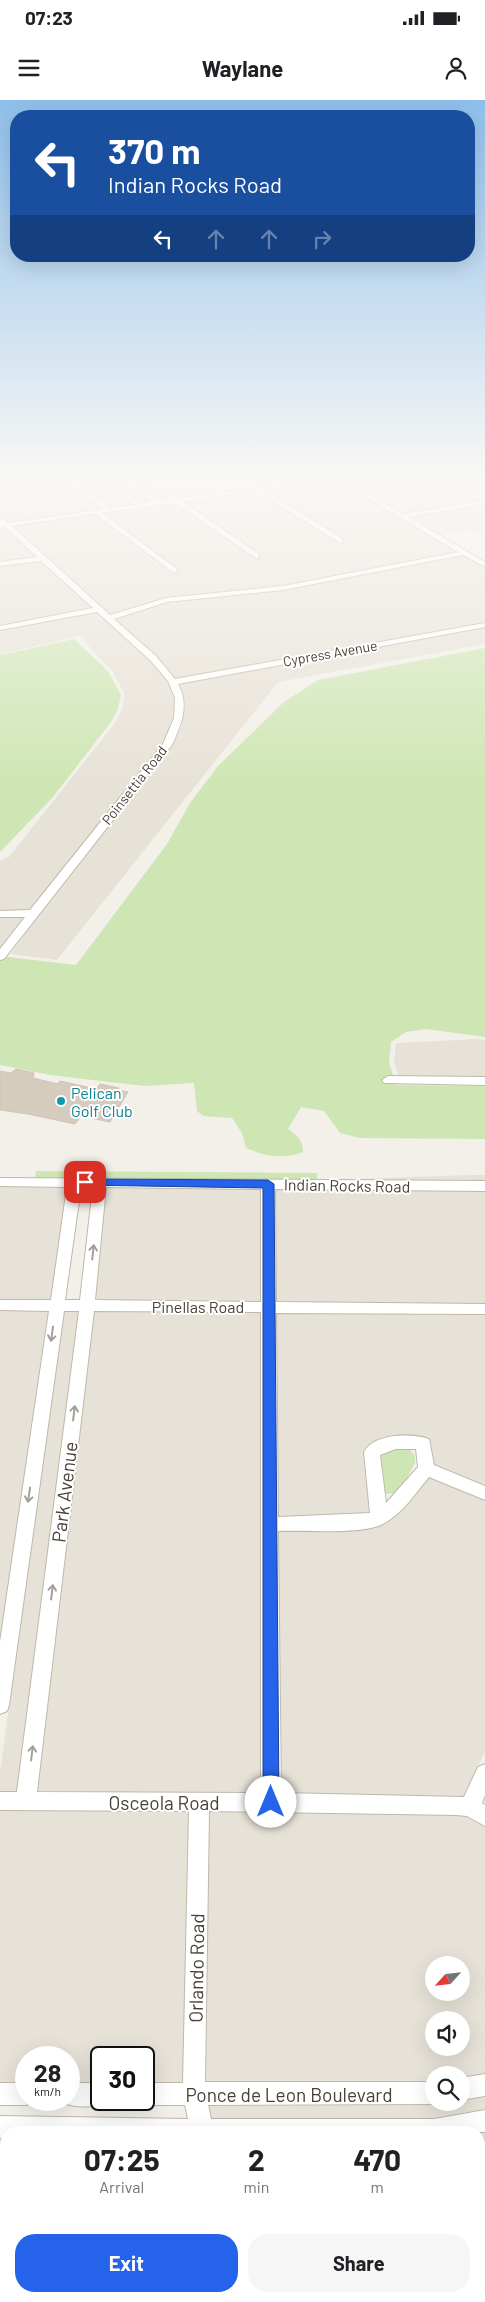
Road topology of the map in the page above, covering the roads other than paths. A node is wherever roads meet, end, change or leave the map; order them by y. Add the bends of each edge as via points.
1 (70, 582) edge
2 (315, 582) edge
3 (99, 610) junction
4 (108, 618) junction
5 (485, 625) edge
6 (0, 628) edge
7 (174, 682) junction
8 (32, 912) junction
9 (0, 914) edge
10 (0, 957) edge
11 (388, 1080) dead end
12 (485, 1081) edge
13 (0, 1182) edge
14 (75, 1182) junction
15 (100, 1183) junction
16 (268, 1184) junction
17 (485, 1186) edge
18 (0, 1305) edge
19 (56, 1305) junction
20 (87, 1306) junction
21 (270, 1307) junction
22 (485, 1309) edge
23 (426, 1468) junction
24 (485, 1494) edge
25 (379, 1518) junction
26 (269, 1524) junction
27 (0, 1705) edge
28 (485, 1773) edge
29 (0, 1801) edge
30 (26, 1801) junction
31 (199, 1802) junction
32 (271, 1802) junction
33 (477, 1812) edge
34 (485, 2085) edge
35 (470, 2088) edge
36 (425, 2093) edge
37 (0, 2094) edge
38 (15, 2094) edge
39 (155, 2094) edge
40 (194, 2094) junction
41 (485, 2121) edge
42 (201, 2126) edge
43 (457, 2126) edge

1 - 3 street, Poinsettia Road
2 - 4 street via 166,600
3 - 4 street, Poinsettia Road
3 - 6 street
4 - 7 street, Poinsettia Road via 153,658
5 - 7 street, Cypress Avenue
7 - 8 street, Poinsettia Road via 180,694 181,710 167,745
8 - 9 street
8 - 10 street, Poinsettia Road
11 - 12 street
13 - 14 street, Indian Rocks Road
14 - 15 street, Indian Rocks Road
14 - 19 street, Park Avenue
15 - 16 street, Indian Rocks Road
20 -> 15 street, Park Avenue
16 - 17 street, Indian Rocks Road
16 - 21 street
18 - 19 street, Pinellas Road
19 - 20 street, Pinellas Road
19 -> 27 street, Park Avenue
20 - 21 street, Pinellas Road
30 -> 20 street, Park Avenue
21 - 22 street, Pinellas Road
21 - 26 street
23 - 24 street
23 - 25 street via 393,1509
23 - 25 street via 423,1443 391,1443 372,1452
25 - 26 street via 366,1522
26 - 32 street
28 - 33 street, Osceola Road
29 - 30 street, Osceola Road
30 - 31 street, Osceola Road
31 - 32 street, Osceola Road
31 - 40 street, Orlando Road
32 - 33 street, Osceola Road
34 - 35 street
36 - 40 street, Ponce de Leon Boulevard
37 - 38 street
39 - 40 street, Ponce de Leon Boulevard
40 - 42 street, Orlando Road
41 - 43 street

